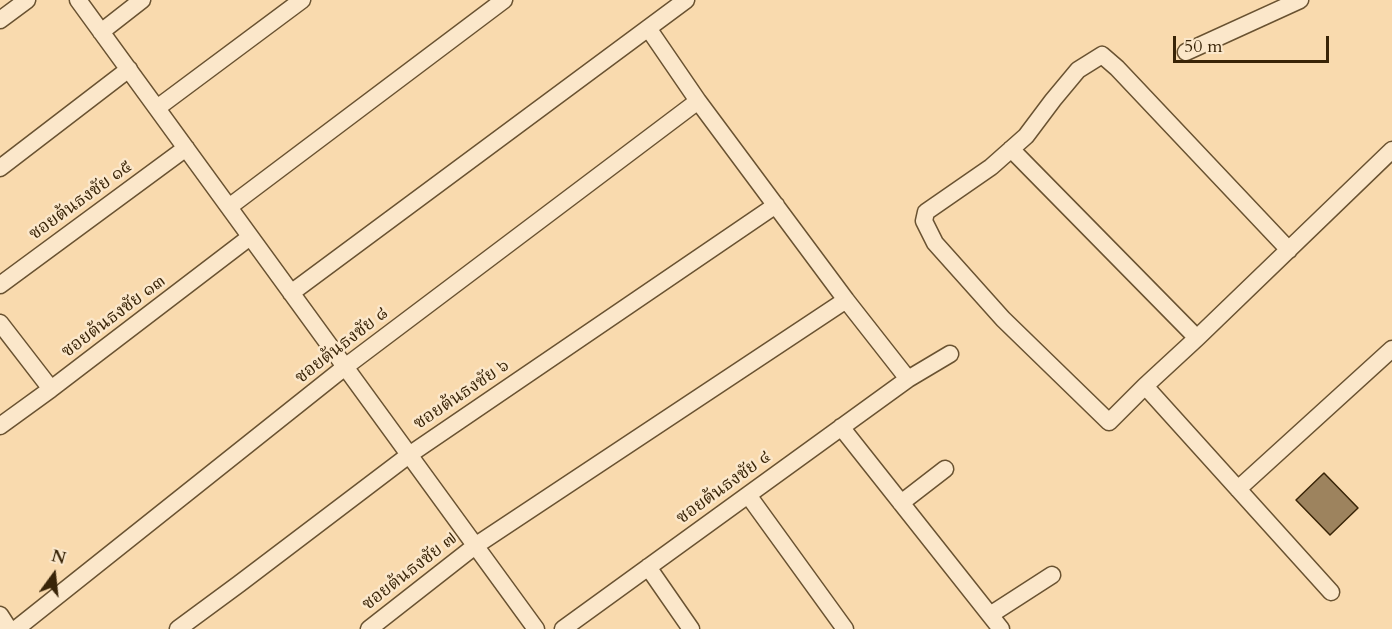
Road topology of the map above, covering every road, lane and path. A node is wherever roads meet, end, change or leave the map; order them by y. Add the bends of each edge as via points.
1 (27, 0) edge
2 (78, 0) edge
3 (142, 0) edge
4 (302, 0) edge
5 (504, 0) edge
6 (686, 0) edge
7 (1300, 0) edge
8 (0, 20) edge
9 (648, 28) junction
10 (101, 32) junction
11 (1186, 52) dead end
12 (129, 69) junction
13 (698, 101) junction
14 (157, 108) junction
15 (186, 148) junction
16 (1011, 149) junction
17 (1392, 150) edge
18 (0, 168) edge
19 (776, 205) junction
20 (229, 207) junction
21 (250, 237) junction
22 (1289, 250) junction
23 (0, 285) edge
24 (291, 293) junction
25 (846, 300) junction
26 (0, 323) edge
27 (1197, 338) junction
28 (1392, 349) edge
29 (950, 354) dead end
30 (345, 367) junction
31 (908, 379) junction
32 (1145, 386) junction
33 (51, 389) junction
34 (0, 426) edge
35 (841, 427) junction
36 (409, 455) junction
37 (945, 469) dead end
38 (1238, 489) junction
39 (748, 495) junction
40 (902, 503) junction
41 (475, 546) junction
42 (648, 567) junction
43 (1052, 575) dead end
44 (1331, 592) dead end
45 (0, 615) edge
46 (990, 615) junction
47 (9, 629) edge
48 (16, 629) edge
49 (178, 629) edge
50 (369, 629) edge
51 (536, 629) edge
52 (562, 629) edge
53 (691, 629) edge
54 (845, 629) edge
55 (1001, 629) edge

1 - 8 street
2 - 10 street
3 - 10 street
4 - 14 street
5 - 20 street
6 - 9 street
7 - 11 street
9 - 13 street
9 - 24 street
10 - 12 street
12 - 14 street
12 - 18 street
13 - 19 street
13 - 30 street, ซอยต้นธงชัย ๘
14 - 15 street
15 - 20 street
15 - 23 street, ซอยต้นธงชัย ๑๕
16 - 22 street via 1026,136 1078,70 1102,55
16 - 27 street
16 - 32 street via 926,212 924,221 935,243 1003,320 1110,422
17 - 22 street
19 - 25 street
19 - 36 street, ซอยต้นธงชัย ๖
20 - 21 street
21 - 24 street
21 - 33 street, ซอยต้นธงชัย ๑๓
22 - 27 street
24 - 30 street
25 - 31 street
25 - 41 street
26 - 33 street
27 - 32 street
28 - 38 street
29 - 31 street, ซอยต้นธงชัย ๔
30 - 36 street
30 - 48 street, ซอยต้นธงชัย ๘
31 - 35 street, ซอยต้นธงชัย ๔
32 - 38 street
33 - 34 street, ซอยต้นธงชัย ๑๓
35 - 39 street, ซอยต้นธงชัย ๔
35 - 40 street
36 - 41 street
36 - 49 street, ซอยต้นธงชัย ๖
37 - 40 street
38 - 44 street
39 - 42 street, ซอยต้นธงชัย ๔
39 - 54 street
40 - 46 street
41 - 50 street, ซอยต้นธงชัย ๗
41 - 51 street
42 - 52 street, ซอยต้นธงชัย ๔
42 - 53 street
43 - 46 street
45 - 47 street
46 - 55 street

